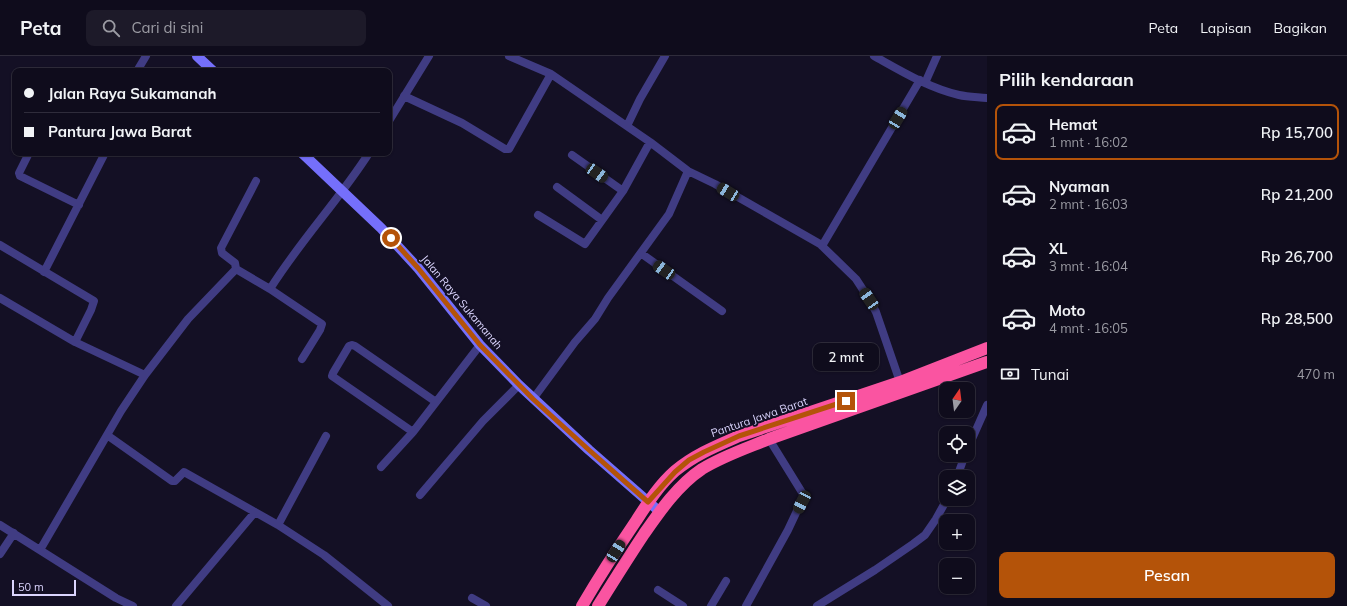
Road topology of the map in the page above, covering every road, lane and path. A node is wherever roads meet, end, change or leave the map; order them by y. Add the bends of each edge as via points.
1 (146, 56) edge
2 (197, 56) edge
3 (429, 56) edge
4 (509, 56) edge
5 (664, 56) edge
6 (874, 56) edge
7 (937, 56) edge
8 (139, 68) edge
9 (210, 68) edge
10 (551, 74) junction
11 (923, 82) junction
12 (404, 96) junction
13 (987, 98) edge
14 (392, 116) edge
15 (627, 126) junction
16 (650, 142) junction
17 (572, 155) dead end
18 (28, 156) edge
19 (104, 156) edge
20 (305, 156) edge
21 (367, 156) edge
22 (688, 171) junction
23 (256, 181) dead end
24 (557, 187) dead end
25 (342, 190) junction
26 (623, 190) junction
27 (79, 205) junction
28 (538, 215) dead end
29 (602, 220) junction
30 (0, 246) edge
31 (822, 246) junction
32 (642, 254) junction
33 (236, 269) junction
34 (44, 272) junction
35 (270, 289) junction
36 (0, 298) edge
37 (722, 311) dead end
38 (75, 342) junction
39 (480, 345) junction
40 (987, 348) edge
41 (302, 359) dead end
42 (987, 362) edge
43 (145, 375) junction
44 (900, 382) junction
45 (519, 385) junction
46 (533, 399) junction
47 (436, 402) junction
48 (987, 405) edge
49 (413, 432) junction
50 (975, 432) edge
51 (107, 435) junction
52 (326, 436) dead end
53 (769, 439) junction
54 (381, 467) dead end
55 (420, 495) dead end
56 (648, 502) junction
57 (944, 506) edge
58 (255, 512) junction
59 (660, 512) junction
60 (0, 525) edge
61 (278, 525) junction
62 (14, 533) junction
63 (40, 550) junction
64 (0, 554) edge
65 (726, 581) dead end
66 (658, 590) dead end
67 (472, 598) dead end
68 (133, 606) edge
69 (176, 606) edge
70 (388, 606) edge
71 (486, 606) edge
72 (582, 606) edge
73 (598, 606) edge
74 (682, 606) edge
75 (711, 606) edge
76 (746, 606) edge
77 (817, 606) edge

1 - 8 street
2 - 9 street
3 - 12 street
4 - 10 street
5 - 15 street
6 - 11 street
7 - 11 street
10 - 12 street via 509,150 462,123
10 - 15 street
11 - 13 street via 960,96
11 - 31 street
12 - 14 street
15 - 16 street
16 - 22 street
16 - 26 street
17 - 26 street
18 - 27 street via 20,176
19 - 27 street
20 - 25 street, Jalan Raya Sukamanah
21 - 25 street
22 - 31 street
22 - 32 street via 669,214
23 - 33 street via 221,248 235,263
24 - 29 street
25 - 35 street via 287,262
25 - 39 street, Jalan Raya Sukamanah via 400,248
26 - 29 street
27 - 34 street
28 - 29 street via 585,244
30 - 34 street
31 - 44 street via 856,279 869,299 876,312
32 - 37 street
32 - 46 street
33 - 35 street
33 - 43 street via 188,319
34 - 38 street via 94,301
35 - 41 street via 322,324
36 - 38 street
38 - 43 street
39 - 45 street, Jalan Raya Sukamanah
39 - 47 street
40 - 44 highway, Pantura Jawa Barat
42 - 53 highway
43 - 51 street
44 - 56 highway, Pantura Jawa Barat via 739,436 714,447 689,460
45 - 46 street, Jalan Raya Sukamanah
45 - 55 street via 483,421
46 - 56 street, Jalan Raya Sukamanah
47 - 49 street
47 - 49 street via 355,346 349,346 333,376
48 - 50 street
49 - 54 street
51 - 58 street via 172,481 184,472
51 - 63 street
52 - 61 street
53 - 59 highway via 701,470 672,496
53 - 76 street via 804,498
56 - 59 street, Jalan Raya Sukamanah
56 - 72 highway, Pantura Jawa Barat
57 - 77 street via 925,535
58 - 61 street
58 - 69 street
59 - 73 highway
60 - 62 street
61 - 70 street via 324,555
62 - 63 street
62 - 64 street
63 - 68 street
65 - 75 street
66 - 74 street
67 - 71 street

